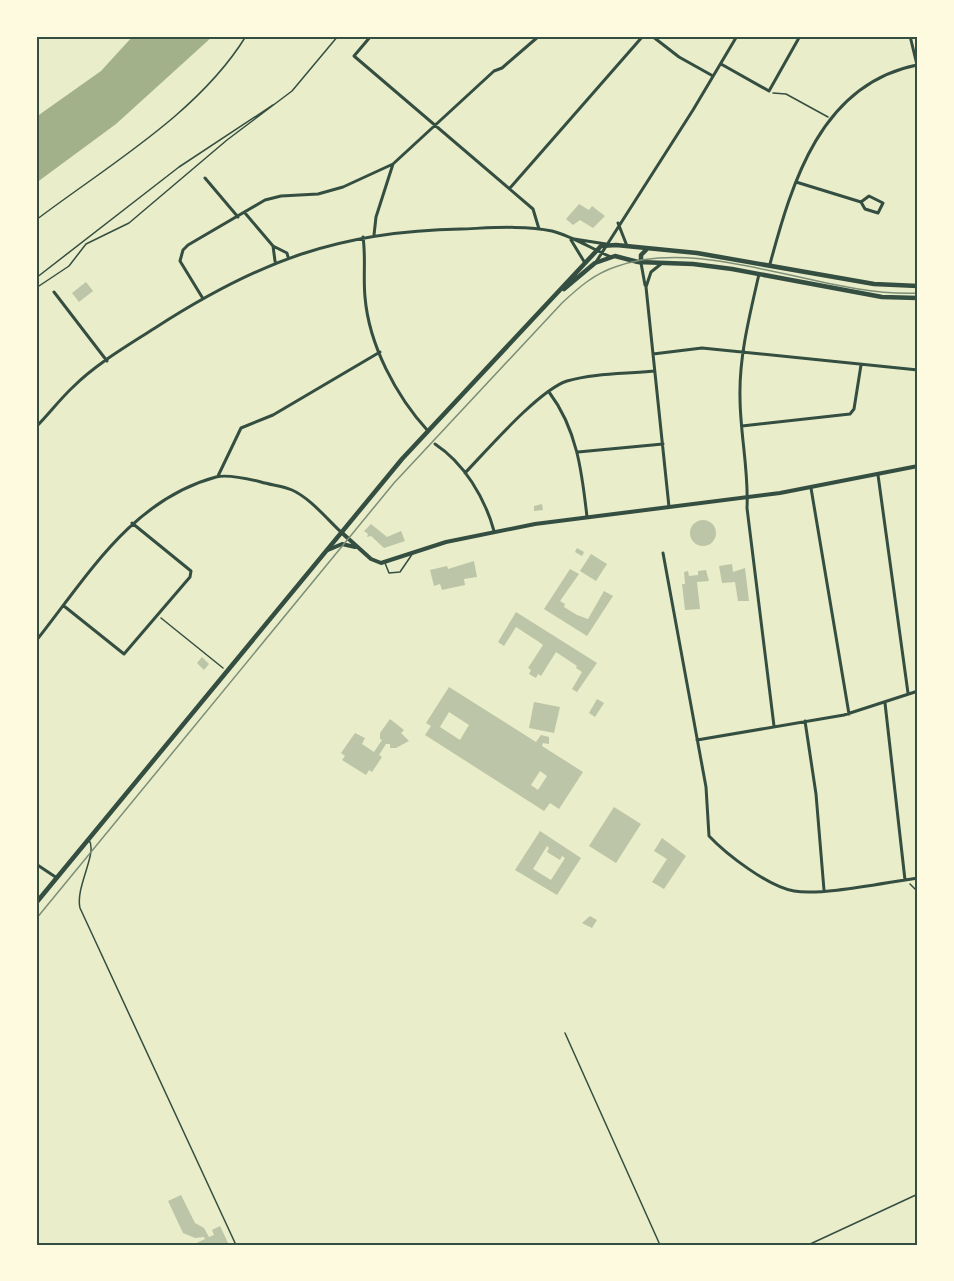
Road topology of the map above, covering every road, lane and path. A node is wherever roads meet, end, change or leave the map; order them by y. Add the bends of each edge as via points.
1 (246, 36) edge
2 (338, 36) edge
3 (371, 36) edge
4 (539, 36) edge
5 (643, 36) edge
6 (652, 36) edge
7 (737, 36) edge
8 (800, 36) edge
9 (910, 36) edge
10 (721, 64) junction
11 (917, 67) edge
12 (713, 76) junction
13 (769, 92) junction
14 (281, 100) junction
15 (831, 118) junction
16 (435, 126) junction
17 (393, 164) junction
18 (205, 178) dead end
19 (796, 181) junction
20 (510, 188) junction
21 (861, 202) junction
22 (245, 213) junction
23 (238, 218) junction
24 (36, 220) edge
25 (618, 223) junction
26 (539, 229) junction
27 (374, 235) junction
28 (363, 237) junction
29 (570, 238) junction
30 (606, 244) junction
31 (273, 246) junction
32 (627, 246) junction
33 (647, 249) junction
34 (596, 250) junction
35 (602, 253) junction
36 (288, 256) junction
37 (611, 256) junction
38 (275, 262) junction
39 (585, 263) junction
40 (595, 263) junction
41 (641, 263) junction
42 (662, 263) junction
43 (770, 264) junction
44 (759, 274) junction
45 (36, 278) edge
46 (918, 286) edge
47 (646, 287) junction
48 (36, 288) edge
49 (562, 291) junction
50 (54, 292) dead end
51 (202, 297) junction
52 (918, 298) edge
53 (918, 318) edge
54 (380, 352) junction
55 (743, 352) junction
56 (653, 354) junction
57 (108, 361) junction
58 (861, 365) junction
59 (918, 370) edge
60 (654, 371) junction
61 (549, 392) junction
62 (742, 426) junction
63 (36, 427) edge
64 (428, 431) junction
65 (435, 444) dead end
66 (663, 444) junction
67 (578, 452) junction
68 (917, 466) edge
69 (465, 473) junction
70 (878, 475) junction
71 (218, 476) junction
72 (811, 488) junction
73 (747, 497) junction
74 (669, 507) junction
75 (586, 517) junction
76 (132, 523) junction
77 (494, 531) junction
78 (341, 532) junction
79 (358, 548) junction
80 (325, 551) junction
81 (413, 552) junction
82 (663, 553) dead end
83 (385, 562) junction
84 (64, 606) junction
85 (158, 615) junction
86 (36, 641) edge
87 (227, 671) junction
88 (918, 691) edge
89 (908, 693) junction
90 (885, 702) junction
91 (849, 714) junction
92 (805, 721) junction
93 (774, 726) junction
94 (697, 740) junction
95 (88, 840) junction
96 (36, 864) edge
97 (57, 878) junction
98 (918, 878) edge
99 (905, 880) junction
100 (910, 885) dead end
101 (824, 890) junction
102 (918, 892) edge
103 (36, 903) edge
104 (565, 1033) dead end
105 (918, 1194) edge
106 (236, 1245) edge
107 (660, 1245) edge
108 (808, 1245) edge

1 - 24 path via 218,77 161,126
2 - 14 path
3 - 16 street via 354,56
4 - 16 street
5 - 20 street
6 - 12 street
7 - 10 street
8 - 13 street
9 - 11 street
10 - 12 street
10 - 13 street
11 - 15 street via 887,74 862,86
12 - 25 street
13 - 15 path via 786,94
14 - 45 path via 189,160
14 - 48 path via 129,223 96,237 69,266
15 - 19 street
16 - 17 street
16 - 20 street
17 - 22 street via 343,187 318,194 281,196
17 - 27 street
18 - 23 street
19 - 21 street
19 - 43 street
20 - 26 street via 536,213
21 - 21 street via 868,196 883,203 878,213 865,209
22 - 23 street
22 - 31 street
23 - 51 street via 189,245 181,255 182,267
25 - 30 street
25 - 32 street
26 - 27 street via 442,229
26 - 29 street
27 - 28 street
28 - 36 street
28 - 54 street via 365,298
29 - 30 street
29 - 34 street
29 - 39 street
30 - 32 main road
30 - 34 main road
30 - 35 street
31 - 36 street
31 - 38 street
32 - 33 main road
33 - 41 main road via 641,255
33 - 43 main road
34 - 35 street
34 - 39 main road
35 - 37 street
35 - 40 street
36 - 38 street
37 - 40 main road
37 - 41 main road
38 - 51 street
39 - 49 main road
40 - 49 main road
41 - 42 main road
41 - 47 street
42 - 44 main road
42 - 47 street via 651,273
43 - 46 main road via 874,284
44 - 52 main road via 866,295
44 - 55 street
47 - 56 street
49 - 64 main road
50 - 57 street
51 - 57 street
52 - 53 street
54 - 64 street via 399,391
54 - 71 street via 286,408 241,428
55 - 56 street via 702,348
55 - 58 street
55 - 62 street
56 - 60 street
57 - 63 street via 73,387
58 - 59 street
58 - 62 street via 850,414
59 - 68 street
60 - 61 street via 567,381
60 - 66 street
61 - 67 street via 561,408
61 - 69 street via 511,424
62 - 73 street
64 - 78 main road
65 - 69 street
66 - 67 street
66 - 74 street
67 - 75 street
68 - 70 street
69 - 77 street via 484,504
70 - 72 street
70 - 89 street
71 - 76 street via 169,497
71 - 78 street via 293,490
72 - 73 street
72 - 91 street
73 - 74 street
73 - 93 street
74 - 75 street
75 - 77 street
76 - 84 street via 82,578
76 - 85 street via 192,574
77 - 81 street
78 - 79 street
78 - 80 main road
79 - 80 street via 342,544
79 - 83 street via 375,561
80 - 87 main road
81 - 83 street
81 - 83 lane via 400,572 389,573
82 - 94 street
84 - 85 street via 124,654
84 - 86 street
85 - 87 path
87 - 95 main road
88 - 89 street
89 - 90 street
90 - 91 street
90 - 99 street
91 - 92 street
92 - 93 street
92 - 101 street
93 - 94 street
94 - 101 street via 707,791 708,832 718,844 776,886 801,892
95 - 97 main road
95 - 106 lane via 93,850 80,887 80,908
96 - 97 street
97 - 103 main road
98 - 99 street
99 - 101 street
100 - 102 path
104 - 107 path
105 - 108 path

